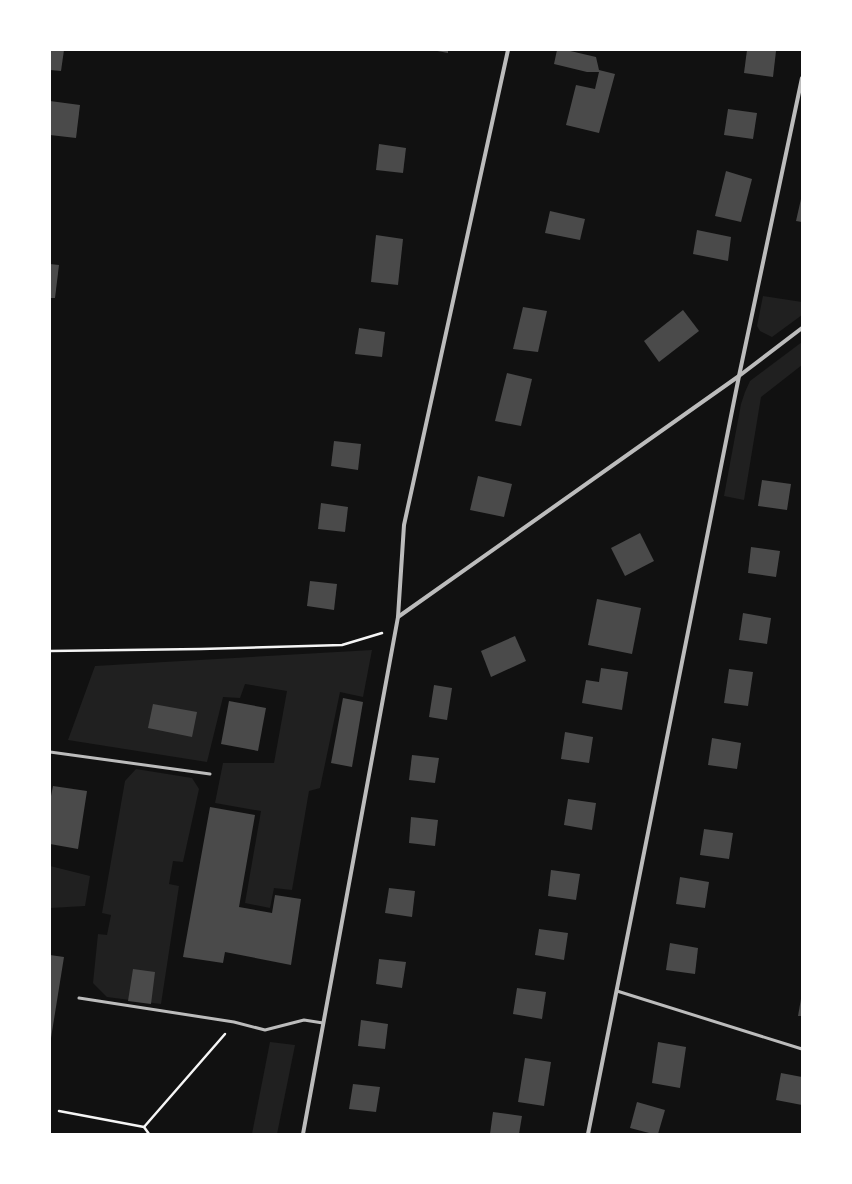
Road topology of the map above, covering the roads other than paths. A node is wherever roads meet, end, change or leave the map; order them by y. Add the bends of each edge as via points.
1 (508, 50) edge
2 (802, 78) edge
3 (802, 328) edge
4 (739, 376) junction
5 (398, 617) junction
6 (50, 752) edge
7 (210, 774) dead end
8 (617, 991) junction
9 (79, 998) dead end
10 (323, 1023) junction
11 (802, 1049) edge
12 (303, 1134) edge
13 (588, 1134) edge

1 - 5 street via 404,525
2 - 4 street
3 - 4 street
4 - 5 street
4 - 8 street
5 - 10 street
6 - 7 lane
8 - 11 lane
8 - 13 street
9 - 10 lane via 234,1022 265,1030 304,1020
10 - 12 street

